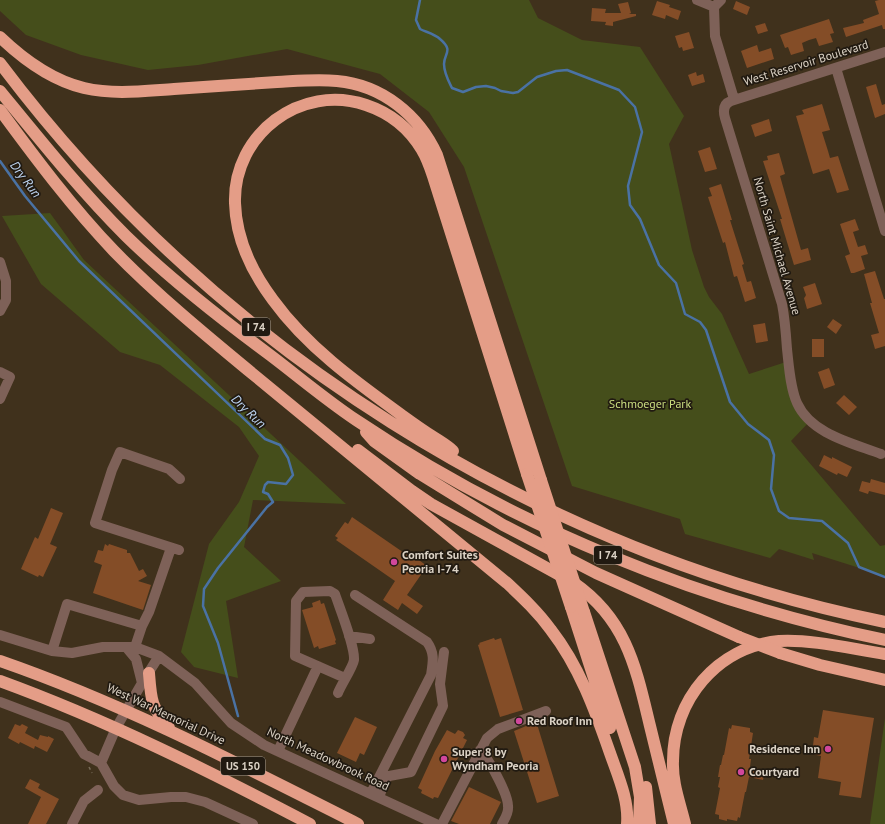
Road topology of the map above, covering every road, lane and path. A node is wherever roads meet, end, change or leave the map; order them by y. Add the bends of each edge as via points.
1 (697, 0) edge
2 (717, 4) edge
3 (0, 37) edge
4 (885, 52) edge
5 (0, 63) edge
6 (836, 68) junction
7 (0, 92) edge
8 (734, 99) junction
9 (0, 110) edge
10 (885, 231) edge
11 (0, 262) edge
12 (0, 311) edge
13 (189, 321) junction
14 (0, 372) edge
15 (0, 399) edge
16 (353, 418) junction
17 (881, 454) dead end
18 (470, 470) junction
19 (180, 479) dead end
20 (355, 595) dead end
21 (814, 606) junction
22 (885, 615) edge
23 (586, 617) junction
24 (885, 622) edge
25 (142, 626) junction
26 (0, 635) edge
27 (349, 636) junction
28 (370, 639) dead end
29 (885, 640) edge
30 (131, 647) junction
31 (52, 651) junction
32 (444, 652) dead end
33 (885, 654) edge
34 (159, 656) junction
35 (0, 661) edge
36 (318, 666) junction
37 (145, 678) junction
38 (345, 678) junction
39 (885, 680) edge
40 (0, 681) edge
41 (338, 693) dead end
42 (0, 702) edge
43 (127, 711) junction
44 (546, 711) dead end
45 (116, 728) junction
46 (173, 732) junction
47 (480, 750) junction
48 (278, 751) junction
49 (101, 763) junction
50 (98, 790) dead end
51 (375, 795) junction
52 (72, 824) edge
53 (252, 824) edge
54 (310, 824) edge
55 (358, 824) edge
56 (436, 824) edge
57 (442, 824) edge
58 (502, 824) edge
59 (628, 824) edge
60 (639, 824) edge
61 (650, 824) edge
62 (674, 824) edge
63 (685, 824) edge

1 - 2 street
2 - 8 street via 715,36
3 - 23 highway, bridge via 24,59 45,72 70,84 94,90 123,92 338,81 375,91 402,108 420,125 437,155
4 - 6 street, West Reservoir Boulevard
5 - 18 highway, I 74 via 55,132 103,186 160,244 215,293 251,324 323,377
6 - 8 street, West Reservoir Boulevard
6 - 10 street
7 - 16 highway, I 74 via 75,183 174,281
8 - 17 street, North Saint Michael Avenue via 725,105 724,114 782,304 797,403 805,416 822,430
9 - 13 highway via 98,234 148,285
11 - 12 street via 6,281 6,300
13 - 59 highway via 503,579 536,612 564,648 587,692 620,781
13 - 62 highway via 412,491 564,577 595,600 621,634 634,662
14 - 15 street via 10,377
16 - 29 highway, I 74 via 472,490 613,557 672,580 773,613
16 - 39 highway, bridge via 374,442 434,483 503,525 596,574 780,653
18 - 21 highway, I 74 via 547,508 635,546 720,578
18 - 59 highway, bridge via 451,449 403,416 311,343 273,300 251,263 237,220 235,200 238,177 244,157 254,142 285,113 305,104 322,101 358,102 396,120 421,148 431,171 622,768 629,805
19 - 25 street via 169,469 120,452 95,523 175,549
20 - 51 street via 427,642 432,649 434,660 430,675
21 - 22 highway
21 - 24 highway, I 74
23 - 60 highway via 635,767 640,797
23 - 61 highway via 641,766
25 - 30 street
25 - 31 street via 67,604
26 - 31 street, North Meadowbrook Road
27 - 28 street
27 - 36 street via 335,594 330,591 303,592 296,601 295,656
27 - 38 street via 354,658
30 - 31 street, North Meadowbrook Road via 103,647 72,653
30 - 34 street, North Meadowbrook Road
30 - 37 street
32 - 51 street via 440,684 443,706 411,772 389,776
33 - 63 highway via 802,641 779,642 748,648 709,674 696,688 686,705 674,741 674,779
34 - 37 street
34 - 48 street, North Meadowbrook Road via 195,684 231,723 264,745
35 - 43 highway, West War Memorial Drive / US 150
36 - 38 street
36 - 48 street
37 - 43 street
37 - 46 highway via 158,714
38 - 41 street
40 - 45 highway, US 150
42 - 49 street via 66,727 84,754
43 - 45 street
43 - 46 highway, West War Memorial Drive / US 150
44 - 47 street via 498,729 487,738
45 - 49 street
45 - 54 highway, US 150 via 202,768
46 - 55 highway, West War Memorial Drive / US 150
47 - 57 street
47 - 58 street via 488,759 507,798 508,812
48 - 51 street, North Meadowbrook Road
49 - 53 street via 114,786 123,795 139,800 186,797 205,802
50 - 52 street via 84,801
51 - 56 street, North Meadowbrook Road

